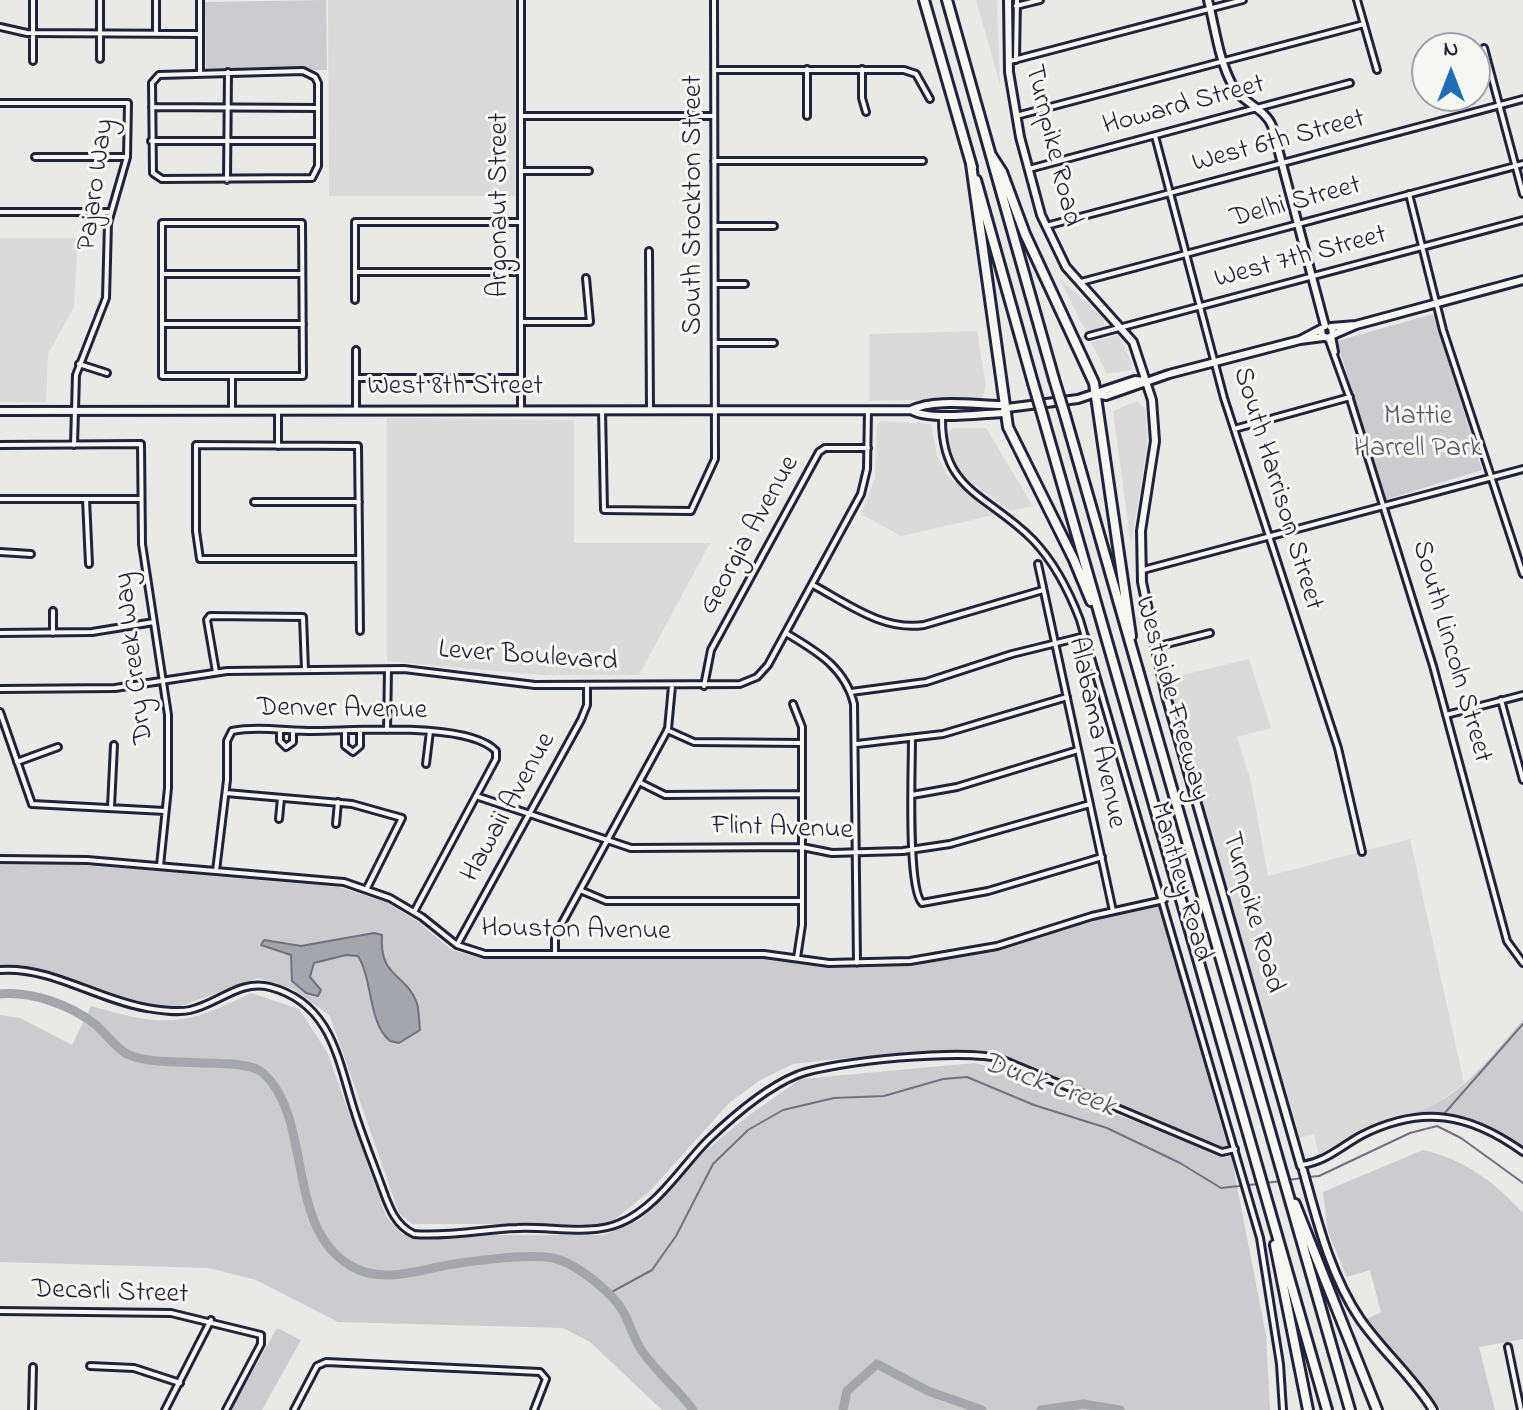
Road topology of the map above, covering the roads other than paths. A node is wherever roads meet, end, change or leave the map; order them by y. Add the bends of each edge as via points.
1 (33, 0) edge
2 (100, 0) edge
3 (156, 0) edge
4 (200, 0) edge
5 (521, 0) edge
6 (714, 0) edge
7 (924, 0) edge
8 (947, 0) edge
9 (1008, 0) edge
10 (1040, 0) edge
11 (1208, 0) edge
12 (1243, 0) edge
13 (1357, 0) edge
14 (1017, 3) edge
15 (1210, 9) junction
16 (1364, 24) junction
17 (0, 27) edge
18 (100, 33) junction
19 (156, 33) junction
20 (33, 34) junction
21 (200, 34) junction
22 (100, 59) dead end
23 (1016, 60) junction
24 (33, 61) dead end
25 (1224, 61) junction
26 (1008, 62) junction
27 (807, 69) junction
28 (862, 69) junction
29 (714, 70) junction
30 (1377, 70) dead end
31 (200, 72) junction
32 (228, 72) junction
33 (1491, 75) edge
34 (1350, 83) dead end
35 (930, 99) dead end
36 (1523, 99) edge
37 (0, 103) edge
38 (1499, 105) junction
39 (152, 107) junction
40 (227, 108) junction
41 (317, 108) junction
42 (1257, 109) junction
43 (866, 112) dead end
44 (521, 116) junction
45 (714, 116) junction
46 (807, 116) dead end
47 (1016, 116) junction
48 (1155, 136) junction
49 (228, 140) junction
50 (151, 141) junction
51 (317, 141) junction
52 (991, 155) junction
53 (35, 157) dead end
54 (127, 157) junction
55 (714, 161) junction
56 (923, 161) dead end
57 (1282, 163) junction
58 (971, 164) junction
59 (1523, 164) edge
60 (1515, 166) junction
61 (1029, 169) junction
62 (521, 171) junction
63 (589, 171) dead end
64 (227, 180) junction
65 (1171, 193) junction
66 (1409, 194) junction
67 (1523, 194) edge
68 (0, 212) edge
69 (111, 212) junction
70 (1523, 220) edge
71 (521, 222) junction
72 (1299, 224) junction
73 (715, 226) junction
74 (774, 226) dead end
75 (1045, 226) junction
76 (1424, 246) junction
77 (649, 251) dead end
78 (1187, 254) junction
79 (355, 272) junction
80 (521, 272) junction
81 (162, 274) junction
82 (302, 274) junction
83 (1312, 276) junction
84 (586, 278) dead end
85 (1523, 280) edge
86 (1078, 283) junction
87 (715, 284) junction
88 (745, 284) dead end
89 (355, 300) dead end
90 (1438, 303) junction
91 (1201, 306) junction
92 (521, 322) junction
93 (162, 324) junction
94 (303, 324) junction
95 (1121, 328) junction
96 (1328, 333) junction
97 (1089, 336) dead end
98 (715, 343) junction
99 (774, 343) dead end
100 (356, 350) dead end
101 (1215, 363) junction
102 (79, 364) junction
103 (107, 373) dead end
104 (232, 376) junction
105 (356, 378) junction
106 (521, 378) junction
107 (1146, 381) junction
108 (1096, 394) junction
109 (1350, 397) junction
110 (926, 405) junction
111 (960, 405) junction
112 (1007, 408) junction
113 (521, 410) junction
114 (602, 410) junction
115 (650, 410) junction
116 (715, 410) junction
117 (868, 410) junction
118 (911, 410) junction
119 (0, 411) edge
120 (74, 411) junction
121 (232, 411) junction
122 (278, 411) junction
123 (356, 411) junction
124 (942, 415) junction
125 (1234, 429) junction
126 (0, 445) edge
127 (74, 445) junction
128 (278, 446) junction
129 (868, 448) junction
130 (1523, 469) edge
131 (1490, 477) junction
132 (0, 499) edge
133 (86, 499) junction
134 (141, 499) junction
135 (254, 502) dead end
136 (359, 502) junction
137 (1384, 506) junction
138 (1268, 537) junction
139 (0, 552) edge
140 (31, 554) dead end
141 (359, 559) junction
142 (89, 564) dead end
143 (1038, 564) dead end
144 (1141, 570) junction
145 (1523, 574) edge
146 (812, 585) junction
147 (1043, 590) junction
148 (53, 611) dead end
149 (154, 622) junction
150 (360, 631) dead end
151 (0, 633) edge
152 (53, 633) junction
153 (786, 633) junction
154 (1210, 633) dead end
155 (1085, 636) junction
156 (1055, 644) junction
157 (1155, 647) junction
158 (1131, 651) junction
159 (1111, 654) junction
160 (305, 670) junction
161 (388, 670) junction
162 (216, 672) junction
163 (164, 680) junction
164 (587, 686) junction
165 (672, 686) junction
166 (704, 686) junction
167 (0, 689) edge
168 (851, 692) junction
169 (1523, 695) edge
170 (1067, 697) junction
171 (1501, 700) junction
172 (793, 704) dead end
173 (0, 712) edge
174 (1446, 715) junction
175 (280, 730) junction
176 (387, 730) junction
177 (667, 730) junction
178 (293, 731) junction
179 (345, 731) junction
180 (360, 731) junction
181 (430, 731) junction
182 (912, 740) junction
183 (802, 743) junction
184 (857, 744) junction
185 (114, 745) dead end
186 (58, 747) dead end
187 (1078, 750) junction
188 (17, 762) junction
189 (426, 764) dead end
190 (1523, 780) edge
191 (639, 782) junction
192 (225, 793) junction
193 (802, 794) junction
194 (912, 795) junction
195 (476, 796) junction
196 (281, 798) junction
197 (338, 802) junction
198 (1090, 804) junction
199 (111, 807) junction
200 (165, 811) junction
201 (529, 814) junction
202 (279, 819) dead end
203 (336, 824) dead end
204 (607, 840) junction
205 (802, 847) junction
206 (913, 850) junction
207 (1362, 852) dead end
208 (857, 853) junction
209 (1102, 857) junction
210 (0, 859) edge
211 (160, 866) junction
212 (216, 871) junction
213 (367, 888) junction
214 (580, 890) junction
215 (1164, 900) junction
216 (802, 901) junction
217 (1113, 911) junction
218 (414, 912) junction
219 (457, 945) junction
220 (555, 954) junction
221 (797, 958) junction
222 (857, 963) junction
223 (1523, 963) edge
224 (0, 970) edge
225 (1235, 1149) junction
226 (1523, 1152) edge
227 (1302, 1168) junction
228 (1289, 1197) junction
229 (1274, 1224) junction
230 (0, 1311) edge
231 (211, 1320) junction
232 (1508, 1347) dead end
233 (90, 1366) dead end
234 (33, 1367) dead end
235 (180, 1383) junction
236 (32, 1410) edge
237 (165, 1410) edge
238 (226, 1410) edge
239 (294, 1410) edge
240 (534, 1410) edge
241 (1283, 1410) edge
242 (1308, 1410) edge
243 (1327, 1410) edge
244 (1350, 1410) edge
245 (1377, 1410) edge
246 (1433, 1410) edge
247 (1521, 1410) edge

1 - 20 street
2 - 18 street
3 - 19 street
4 - 21 street
5 - 44 street, Argonaut Street
6 - 29 street, South Stockton Street
7 - 58 highway, Westside Freeway
8 - 52 highway, Westside Freeway
9 - 26 street, Turnpike Road
10 - 14 street
11 - 15 street, South Lincoln Street
12 - 15 street
13 - 16 street
14 - 23 street
15 - 23 street
15 - 25 street, South Lincoln Street
16 - 25 street
16 - 30 street
17 - 20 street
18 - 19 street
18 - 20 street
18 - 22 street
19 - 21 street
20 - 24 street
21 - 31 street
23 - 26 street
25 - 42 street, South Lincoln Street via 1233,88
25 - 47 street
26 - 47 street, Turnpike Road
27 - 28 street
27 - 29 street
27 - 46 street
28 - 35 street via 916,74
28 - 43 street
29 - 45 street, South Stockton Street
31 - 32 street
31 - 39 street via 159,75 152,83
32 - 40 street
32 - 41 street via 310,73 318,83
33 - 38 street
34 - 42 street, Howard Street
36 - 38 street, West 6th Street
37 - 54 street, Pajaro Way via 128,103
38 - 57 street, West 6th Street
38 - 60 street
39 - 40 street
39 - 50 street
40 - 41 street
40 - 49 street
41 - 51 street
42 - 48 street, Howard Street
42 - 57 street, South Lincoln Street via 1269,118
44 - 45 street
44 - 62 street, Argonaut Street
45 - 55 street, South Stockton Street
47 - 61 street, Turnpike Road
48 - 61 street, Howard Street
48 - 65 street, South Harrison Street
49 - 50 street
49 - 51 street
49 - 64 street
50 - 64 street via 153,173 162,179
51 - 64 street via 318,166 312,178
52 - 108 highway
52 - 158 highway, Westside Freeway, bridge
53 - 54 street
54 - 69 street, Pajaro Way
55 - 56 street
55 - 73 street, South Stockton Street
57 - 65 street, West 6th Street
57 - 72 street, South Lincoln Street
58 - 112 highway
58 - 159 highway, Westside Freeway, bridge
59 - 60 street, Delhi Street
60 - 66 street, Delhi Street
60 - 67 street
61 - 75 street, Turnpike Road
62 - 63 street
62 - 71 street, Argonaut Street
65 - 75 street, West 6th Street
65 - 78 street, South Harrison Street
66 - 72 street, Delhi Street
66 - 76 street
68 - 69 street
69 - 102 street, Pajaro Way via 106,298
70 - 76 street, West 7th Street
71 - 79 street via 355,222
71 - 80 street, Argonaut Street
72 - 78 street, Delhi Street
72 - 83 street, South Lincoln Street
73 - 74 street
73 - 87 street, South Stockton Street
75 - 86 street, Turnpike Road
76 - 83 street, West 7th Street
76 - 90 street
77 - 115 street
78 - 86 street, Delhi Street
78 - 91 street, South Harrison Street
79 - 80 street
79 - 89 street
80 - 92 street, Argonaut Street
81 - 82 street
81 - 82 street via 162,223 302,223
81 - 93 street
82 - 94 street
83 - 91 street, West 7th Street
83 - 96 street, South Lincoln Street
84 - 92 street via 590,322
85 - 90 street, West 8th Street
86 - 95 street, Turnpike Road
87 - 88 street
87 - 98 street, South Stockton Street
90 - 96 street, West 8th Street
90 - 131 street
91 - 95 street, West 7th Street
91 - 101 street, South Harrison Street
92 - 106 street, Argonaut Street
93 - 94 street
93 - 104 street via 162,376
94 - 104 street via 303,376
95 - 97 street, West 7th Street
95 - 107 street, Turnpike Road via 1138,352
96 - 101 street, West 8th Street
96 - 109 street, South Lincoln Street
98 - 99 street
98 - 116 street, South Stockton Street
100 - 105 street
101 - 107 street, West 8th Street
101 - 125 street, South Harrison Street
102 - 103 street
102 - 120 street, Pajaro Way
104 - 121 street
105 - 106 street
105 - 123 street
106 - 113 street, Argonaut Street
107 - 108 street, West 8th Street via 1099,389
107 - 144 street, Turnpike Road via 1155,426
108 - 112 street, West 8th Street
108 - 158 highway
109 - 125 street
109 - 137 street, South Lincoln Street
110 - 111 street, West 8th Street
110 - 118 street, West 8th Street
110 - 124 street
111 - 112 street, West 8th Street
111 - 124 street
112 - 124 street, West 8th Street via 1002,413
112 - 159 highway via 1013,438 1074,560
113 - 114 street, West 8th Street
113 - 123 street, West 8th Street
114 - 115 street, West 8th Street
114 - 116 street, South Stockton Street via 604,510 686,512 694,508 713,467
115 - 116 street, West 8th Street
116 - 117 street, West 8th Street
117 - 118 street, West 8th Street
117 - 129 street, Lever Boulevard
118 - 124 street, West 8th Street
119 - 120 street, West 8th Street
120 - 121 street, West 8th Street
120 - 127 street, Pajaro Way
121 - 122 street, West 8th Street
122 - 123 street, West 8th Street
122 - 128 street
124 - 155 street, Manthey Road via 942,446 952,471 1043,551 1066,586
125 - 138 street, South Harrison Street
126 - 127 street
127 - 134 street, Dry Creek Way via 141,444
128 - 136 street via 358,446
128 - 141 street via 196,445 200,559
129 - 146 street, Lever Boulevard via 861,494
129 - 166 street, Georgia Avenue via 819,452 711,650
130 - 131 street
131 - 137 street
131 - 145 street
132 - 133 street
133 - 134 street
133 - 142 street
134 - 149 street, Dry Creek Way
135 - 136 street
136 - 141 street
137 - 138 street
137 - 174 street, South Lincoln Street
138 - 144 street
138 - 207 street, South Harrison Street via 1340,756
139 - 140 street
141 - 150 street
143 - 147 street, Alabama Avenue
144 - 157 street, Turnpike Road
146 - 147 street via 875,618 905,627
146 - 153 street, Lever Boulevard
147 - 156 street, Alabama Avenue
148 - 152 street
149 - 152 street
149 - 163 street, Dry Creek Way
151 - 152 street
153 - 166 street, Lever Boulevard via 757,677 740,684
153 - 168 street via 827,659
154 - 157 street
155 - 156 street
155 - 215 street, Manthey Road
156 - 168 street via 926,682
156 - 170 street, Alabama Avenue
157 - 227 street, Turnpike Road
158 - 228 highway, Westside Freeway
159 - 229 highway, Westside Freeway
160 - 161 street, Lever Boulevard
160 - 162 street, Lever Boulevard
160 - 162 street via 303,617 210,616
161 - 164 street, Lever Boulevard
161 - 176 street
162 - 163 street, Lever Boulevard
163 - 167 street, Lever Boulevard via 103,688
163 - 200 street, Dry Creek Way
164 - 165 street, Lever Boulevard
164 - 201 street, Hawaii Avenue via 586,708
165 - 166 street, Lever Boulevard
165 - 177 street
168 - 184 street
169 - 171 street
170 - 182 street
170 - 187 street, Alabama Avenue
171 - 174 street
171 - 190 street
172 - 183 street via 802,725
173 - 188 street
174 - 223 street, South Lincoln Street via 1507,941
175 - 178 street, Denver Avenue
175 - 178 street via 286,747 293,742
175 - 192 street, Denver Avenue via 230,732
176 - 180 street, Denver Avenue
176 - 181 street, Denver Avenue
177 - 183 street via 694,742
177 - 191 street
178 - 179 street, Denver Avenue
179 - 180 street, Denver Avenue
179 - 180 street via 345,746 353,752 360,746
181 - 189 street
181 - 195 street, Denver Avenue via 495,750 496,759
182 - 184 street
182 - 194 street
183 - 193 street
184 - 208 street
185 - 199 street
186 - 188 street
187 - 194 street via 957,787
187 - 198 street, Alabama Avenue
188 - 199 street via 32,804
191 - 193 street via 662,794
191 - 204 street
192 - 196 street
192 - 212 street, Denver Avenue
193 - 205 street
194 - 206 street
195 - 201 street, Flint Avenue
195 - 218 street
196 - 197 street
196 - 202 street
197 - 203 street
197 - 213 street via 402,818
198 - 206 street, Flint Avenue via 972,839
198 - 209 street, Alabama Avenue
199 - 200 street
200 - 211 street, Dry Creek Way
201 - 204 street, Flint Avenue
201 - 219 street, Hawaii Avenue
204 - 205 street, Flint Avenue via 631,848
204 - 214 street
205 - 208 street, Flint Avenue
205 - 216 street
206 - 208 street, Flint Avenue
206 - 209 street via 921,902 934,903
208 - 222 street
209 - 217 street, Alabama Avenue
210 - 211 street, Houston Avenue
211 - 212 street, Houston Avenue
212 - 213 street, Houston Avenue
213 - 218 street, Houston Avenue
214 - 216 street via 606,901
214 - 220 street via 555,936
215 - 217 street, Houston Avenue
215 - 225 street, Manthey Road
216 - 221 street
217 - 222 street, Houston Avenue via 973,952
218 - 219 street, Houston Avenue
219 - 220 street, Houston Avenue via 479,954
220 - 221 street, Houston Avenue
221 - 222 street, Houston Avenue
224 - 225 street via 46,977 147,1008 192,1009 242,987 260,985 307,1005 337,1049 393,1214 414,1234 618,1224 651,1202 719,1130 794,1077 931,1055 1001,1059 1222,1152
225 - 241 street, Manthey Road via 1260,1238
226 - 227 street via 1483,1126 1420,1116 1396,1120
227 - 246 street, Turnpike Road via 1346,1296
228 - 244 highway, Westside Freeway
228 - 245 highway
229 - 242 highway
229 - 243 highway, Westside Freeway
230 - 231 street, Decarli Street via 152,1311
231 - 235 street
231 - 238 street, Decarli Street via 262,1339
232 - 247 street
233 - 235 street via 134,1368
234 - 236 street
235 - 237 street
239 - 240 street via 317,1366 326,1362 540,1372 546,1379

